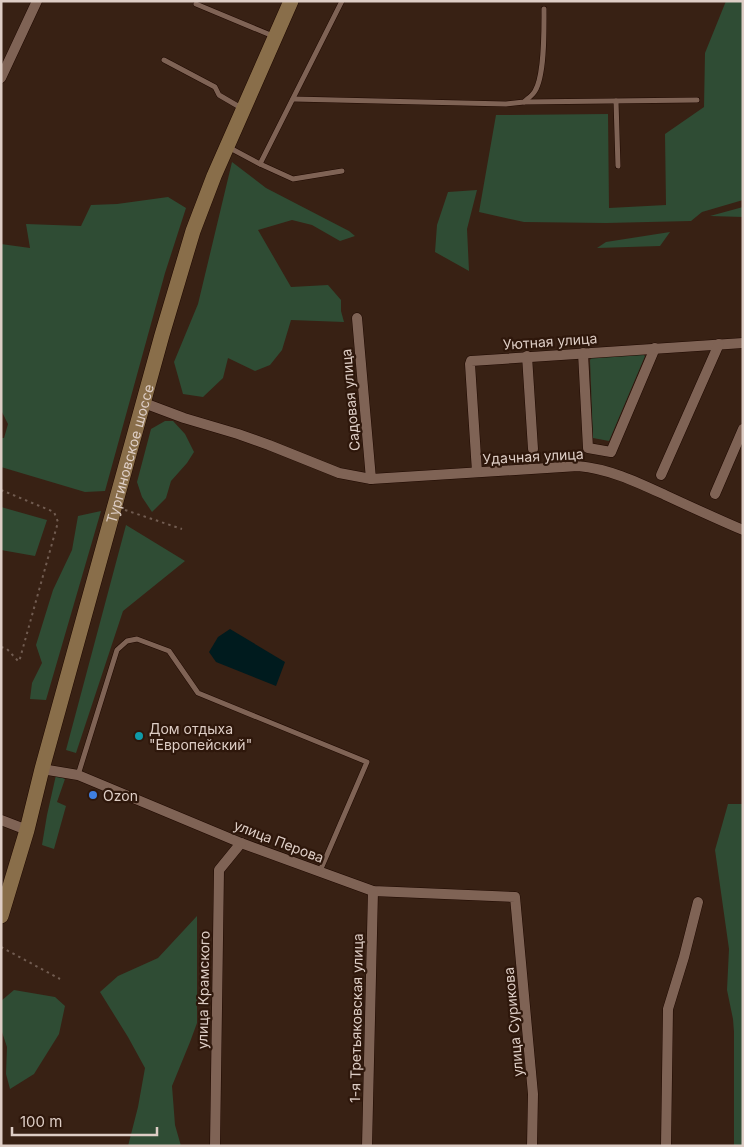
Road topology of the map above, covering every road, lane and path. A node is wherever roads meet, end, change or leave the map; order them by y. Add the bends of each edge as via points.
1 (37, 1) edge
2 (291, 1) edge
3 (342, 1) edge
4 (196, 4) dead end
5 (544, 9) dead end
6 (276, 38) junction
7 (164, 60) dead end
8 (1, 78) edge
9 (293, 99) junction
10 (698, 100) dead end
11 (616, 101) junction
12 (524, 102) junction
13 (243, 109) junction
14 (227, 146) junction
15 (260, 164) junction
16 (618, 166) dead end
17 (342, 171) dead end
18 (357, 318) dead end
19 (743, 343) edge
20 (719, 344) junction
21 (655, 348) junction
22 (583, 353) junction
23 (527, 356) junction
24 (144, 403) junction
25 (743, 429) edge
26 (533, 449) dead end
27 (477, 472) junction
28 (660, 475) dead end
29 (371, 479) junction
30 (1, 490) edge
31 (715, 494) dead end
32 (115, 507) junction
33 (182, 529) dead end
34 (743, 530) edge
35 (1, 647) edge
36 (42, 769) junction
37 (78, 775) junction
38 (1, 820) edge
39 (27, 830) junction
40 (241, 843) junction
41 (320, 872) junction
42 (373, 891) junction
43 (515, 896) joint
44 (698, 902) dead end
45 (1, 916) edge
46 (1, 947) edge
47 (60, 979) dead end
48 (215, 1146) edge
49 (367, 1146) edge
50 (532, 1146) edge
51 (666, 1146) edge

1 - 8 street
2 - 6 main road, Тургиновское шоссе
3 - 9 lane
4 - 6 lane
5 - 12 lane via 540,77 535,91
6 - 13 main road, Тургиновское шоссе
7 - 13 lane via 215,87 219,95
9 - 12 lane
9 - 15 lane
10 - 11 lane
11 - 12 lane
11 - 16 lane
13 - 14 main road, Тургиновское шоссе
14 - 15 lane
14 - 24 main road, Тургиновское шоссе via 193,231
15 - 17 lane via 293,179
18 - 29 street, Садовая улица
19 - 20 street, Уютная улица
20 - 21 street, Уютная улица
20 - 28 street
21 - 22 street, Уютная улица
21 - 22 street via 611,452 588,448
22 - 23 street, Уютная улица
23 - 26 street
23 - 27 street, Уютная улица via 470,362
24 - 29 street, Удачная улица via 269,445 339,473
24 - 32 main road, Тургиновское шоссе
25 - 31 street
27 - 29 street, Удачная улица
27 - 34 street, Удачная улица via 578,466 604,470
30 - 35 path via 54,512 58,522 19,662
32 - 33 path
32 - 36 main road, Тургиновское шоссе
36 - 37 street, улица Перова
36 - 39 main road, Тургиновское шоссе
37 - 40 street, улица Перова
37 - 41 lane via 117,650 127,641 137,639 169,651 198,693 367,762
38 - 39 street
39 - 45 main road, Тургиновское шоссе
40 - 41 street, улица Перова
40 - 48 street, улица Крамского via 219,870
41 - 42 street, улица Перова
42 - 43 street, улица Перова
42 - 49 street, 1-я Третьяковская улица
43 - 50 street, улица Сурикова via 533,1094
44 - 51 street via 668,1009
46 - 47 path

